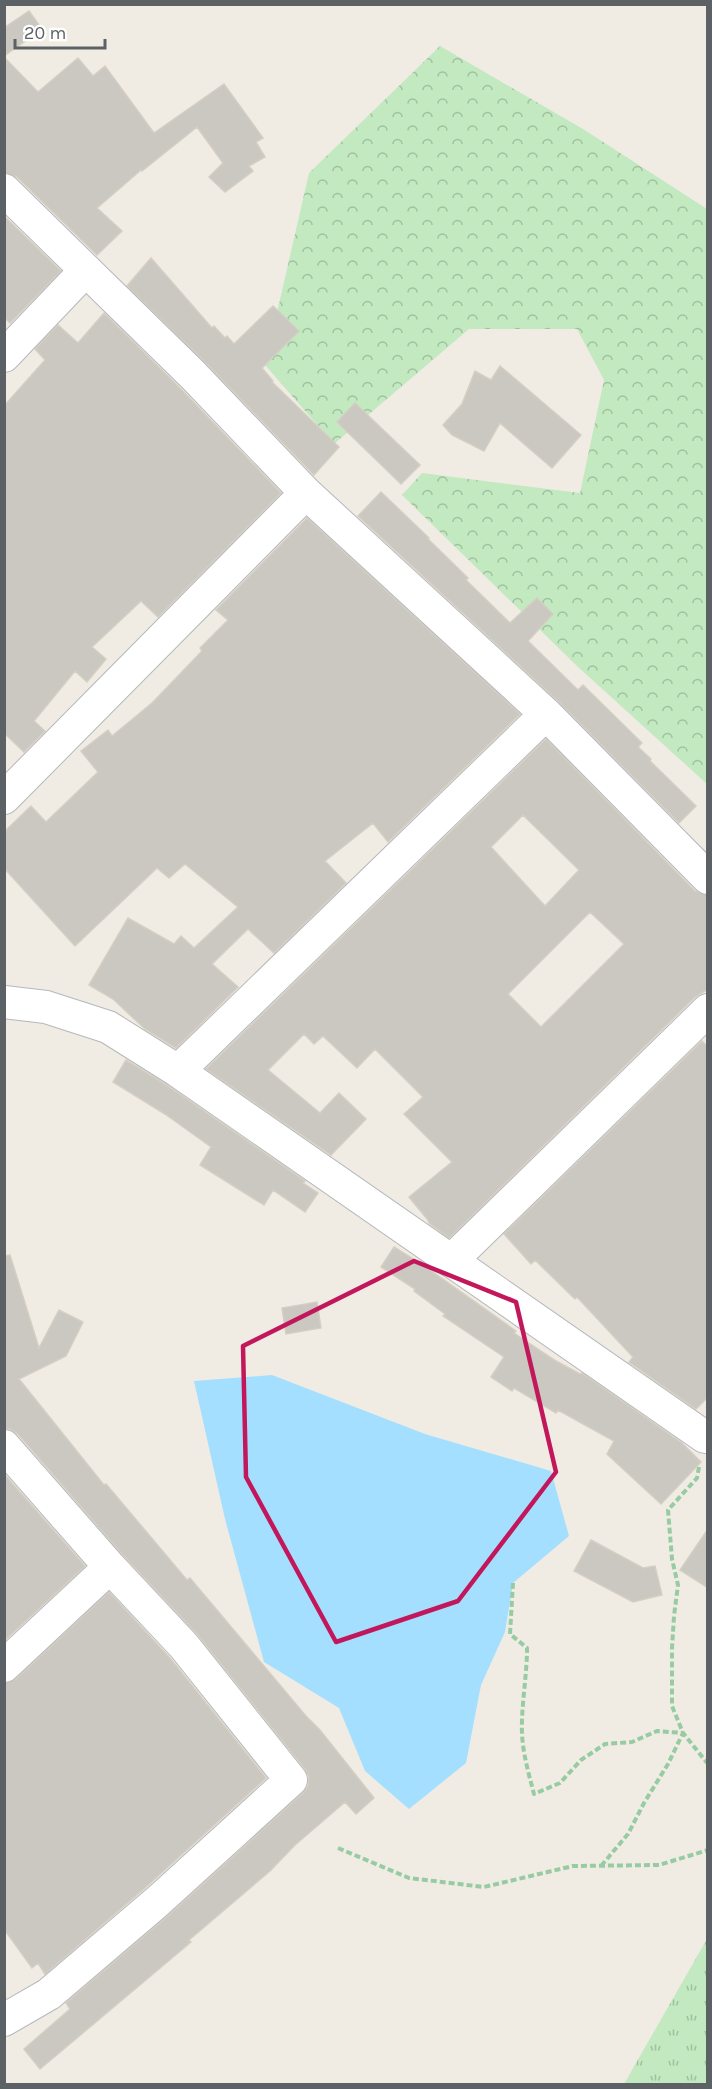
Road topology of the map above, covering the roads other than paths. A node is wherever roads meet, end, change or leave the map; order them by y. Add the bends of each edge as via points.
1 (4, 190) edge
2 (86, 270) junction
3 (4, 356) edge
4 (306, 493) junction
5 (546, 714) junction
6 (4, 798) edge
7 (708, 878) edge
8 (4, 1002) edge
9 (708, 1010) edge
10 (178, 1071) junction
11 (451, 1261) junction
12 (706, 1436) edge
13 (4, 1446) edge
14 (110, 1567) junction
15 (4, 1666) edge
16 (4, 2020) edge

1 - 2 street
2 - 3 street
2 - 4 street
4 - 5 street
4 - 6 street
5 - 7 street
5 - 10 street
8 - 10 street via 46,1007 108,1027
9 - 11 street
10 - 11 street
11 - 12 street
13 - 14 street
14 - 15 street
14 - 16 street via 184,1646 291,1780 158,1902 49,1994

